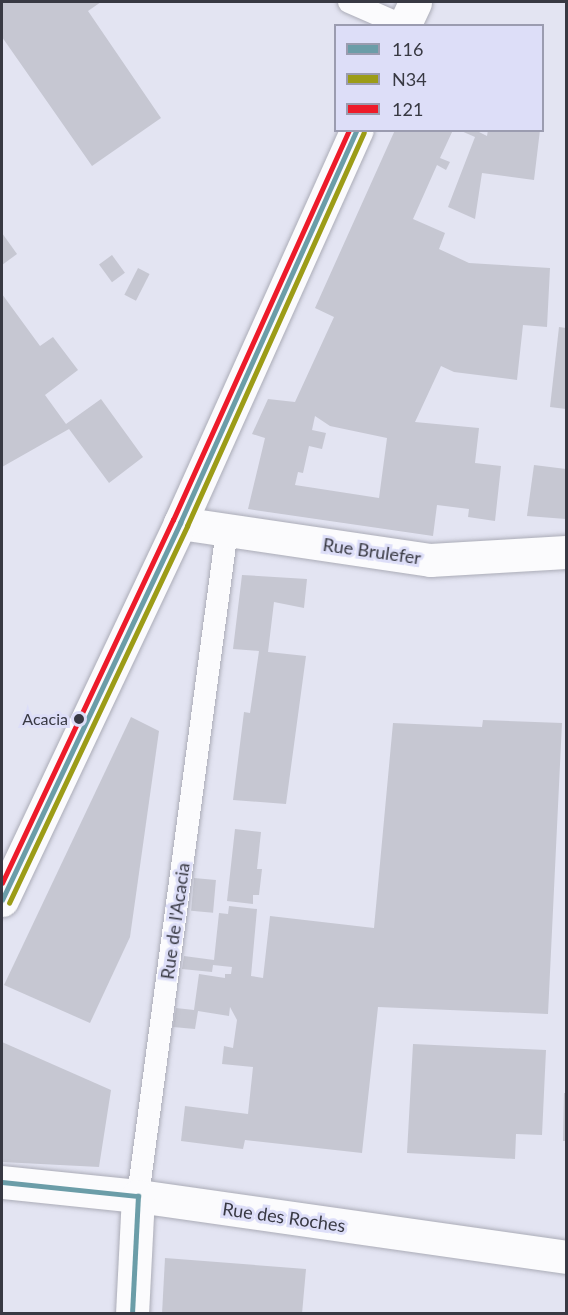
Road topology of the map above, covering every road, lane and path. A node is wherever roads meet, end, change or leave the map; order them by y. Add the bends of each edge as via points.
1 (349, 2) edge
2 (415, 2) edge
3 (399, 24) edge
4 (405, 24) edge
5 (356, 132) edge
6 (180, 523) junction
7 (228, 530) junction
8 (567, 552) edge
9 (2, 900) edge
10 (2, 1182) edge
11 (138, 1196) junction
12 (567, 1257) edge
13 (132, 1314) edge

1 - 3 lane
2 - 4 street
5 - 6 street
6 - 7 street, Rue Brulefer
6 - 9 street
7 - 8 street, Rue Brulefer via 430,560
7 - 11 lane, Rue de l'Acacia
10 - 11 street, Rue des Roches
11 - 12 street, Rue des Roches
11 - 13 street, Rue de l'Acacia

